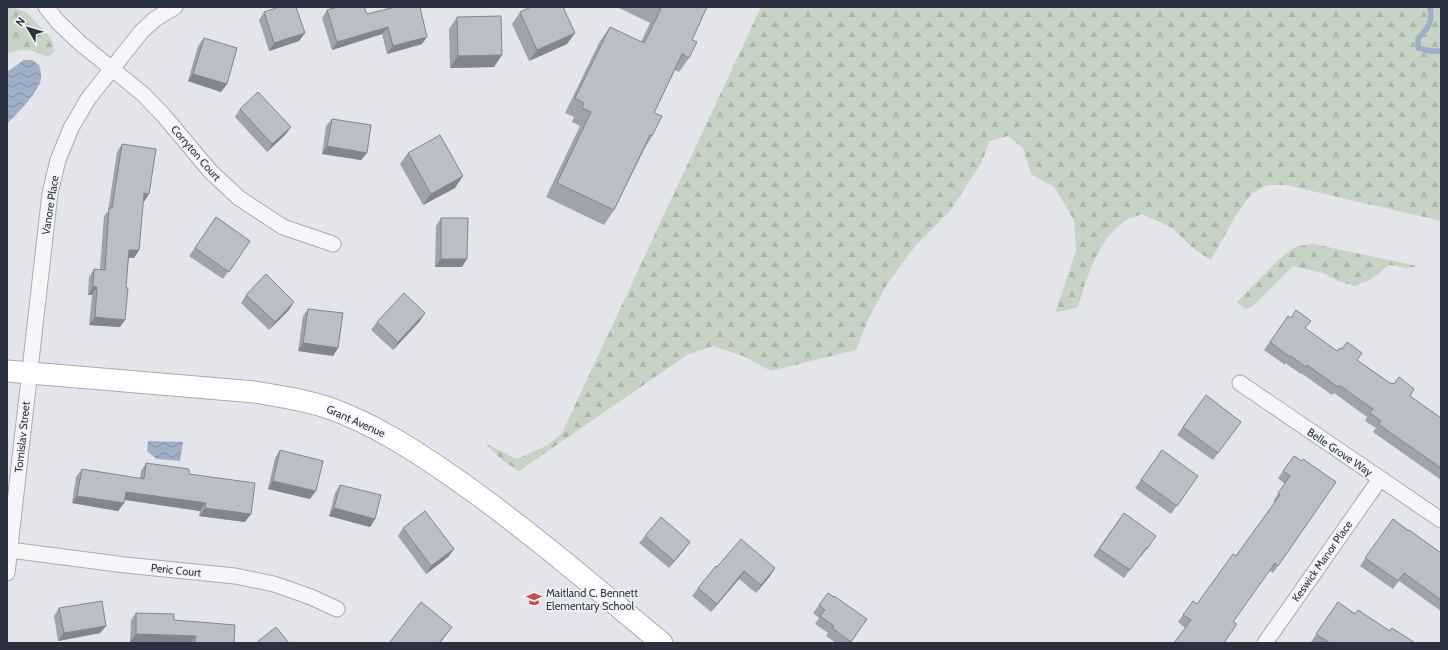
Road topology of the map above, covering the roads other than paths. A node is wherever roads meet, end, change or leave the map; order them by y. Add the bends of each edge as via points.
1 (46, 7) edge
2 (175, 7) edge
3 (112, 68) junction
4 (333, 244) dead end
5 (7, 371) edge
6 (29, 373) junction
7 (1240, 383) dead end
8 (1380, 478) junction
9 (1441, 520) edge
10 (10, 550) junction
11 (7, 573) edge
12 (337, 609) dead end
13 (662, 643) edge
14 (1265, 643) edge

1 - 3 street, Corryton Court via 80,43
2 - 3 street, Vanore Place via 140,32
3 - 4 street, Corryton Court via 143,94 211,172 239,198 283,227
3 - 6 street, Vanore Place via 88,99 71,128 58,160 50,192
5 - 6 street, Grant Avenue
6 - 10 street, Tomislav Street
6 - 13 street, Grant Avenue via 255,392 292,398 336,411 376,428 494,506
7 - 8 street, Belle Grove Way
8 - 9 street, Belle Grove Way
8 - 14 street, Keswick Manor Place
10 - 11 street, Tomislav Street
10 - 12 street, Peric Court via 235,576 274,584

